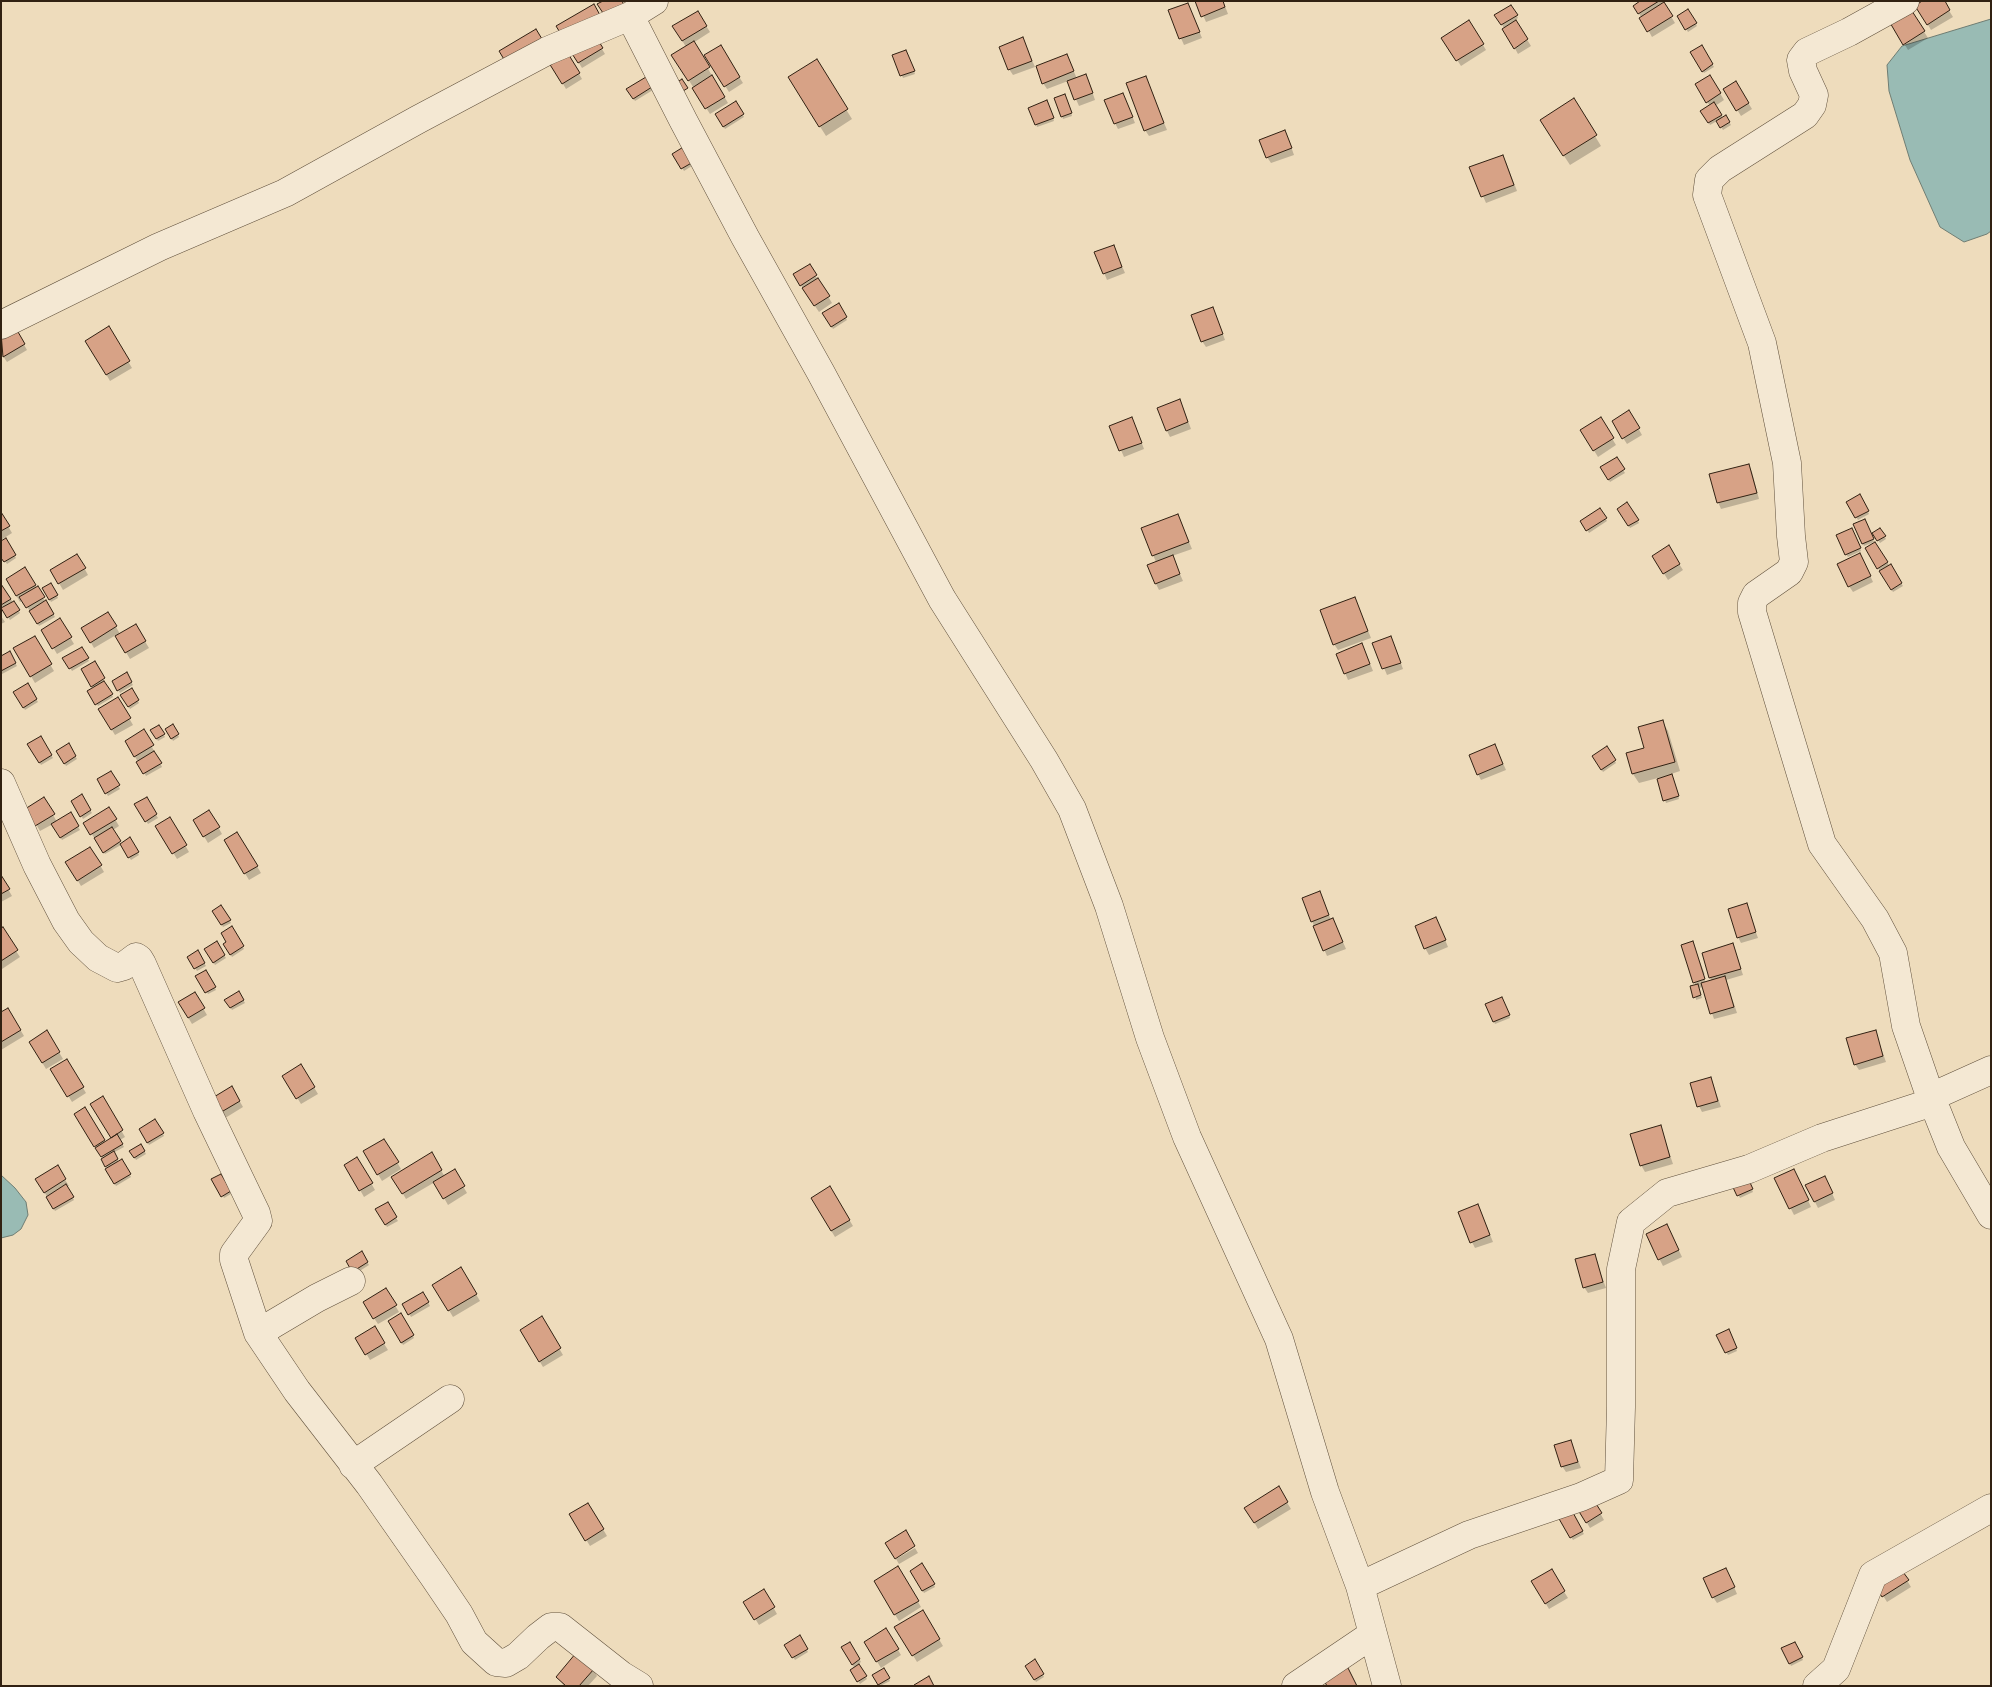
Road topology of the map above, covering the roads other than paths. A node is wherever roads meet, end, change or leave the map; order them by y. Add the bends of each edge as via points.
1 (654, 1) edge
2 (1905, 1) edge
3 (630, 16) junction
4 (1, 325) edge
5 (1, 783) edge
6 (1991, 1070) edge
7 (1932, 1100) junction
8 (1991, 1215) edge
9 (351, 1281) dead end
10 (258, 1333) junction
11 (450, 1399) dead end
12 (353, 1465) junction
13 (1991, 1508) edge
14 (1360, 1586) junction
15 (1373, 1634) junction
16 (1820, 1684) edge
17 (639, 1686) edge
18 (1296, 1686) edge
19 (1387, 1686) edge

1 - 3 street
2 - 7 street via 1807,52 1801,60 1814,95 1812,105 1805,115 1720,169 1708,180 1707,195 1762,343 1786,463 1794,562 1789,572 1756,595 1752,612 1822,844 1875,919 1893,953 1906,1026
3 - 4 street via 547,51 418,118 285,193 158,247
3 - 14 street via 745,237 942,599 1072,809 1109,906 1150,1038 1186,1137 1279,1338 1325,1492
5 - 10 street via 37,865 66,922 81,942 98,958 117,968 136,957 142,964 258,1220 234,1254
6 - 7 street
7 - 8 street via 1951,1148
7 - 14 street via 1822,1138 1749,1169 1667,1193 1631,1222 1621,1269 1620,1480 1581,1497 1469,1535
9 - 10 street
10 - 12 street
11 - 12 street
12 - 17 street via 434,1577 474,1642 488,1656 496,1662 506,1663 551,1627 560,1627
13 - 16 street via 1873,1575 1836,1669
14 - 15 street
15 - 18 street
15 - 19 street

